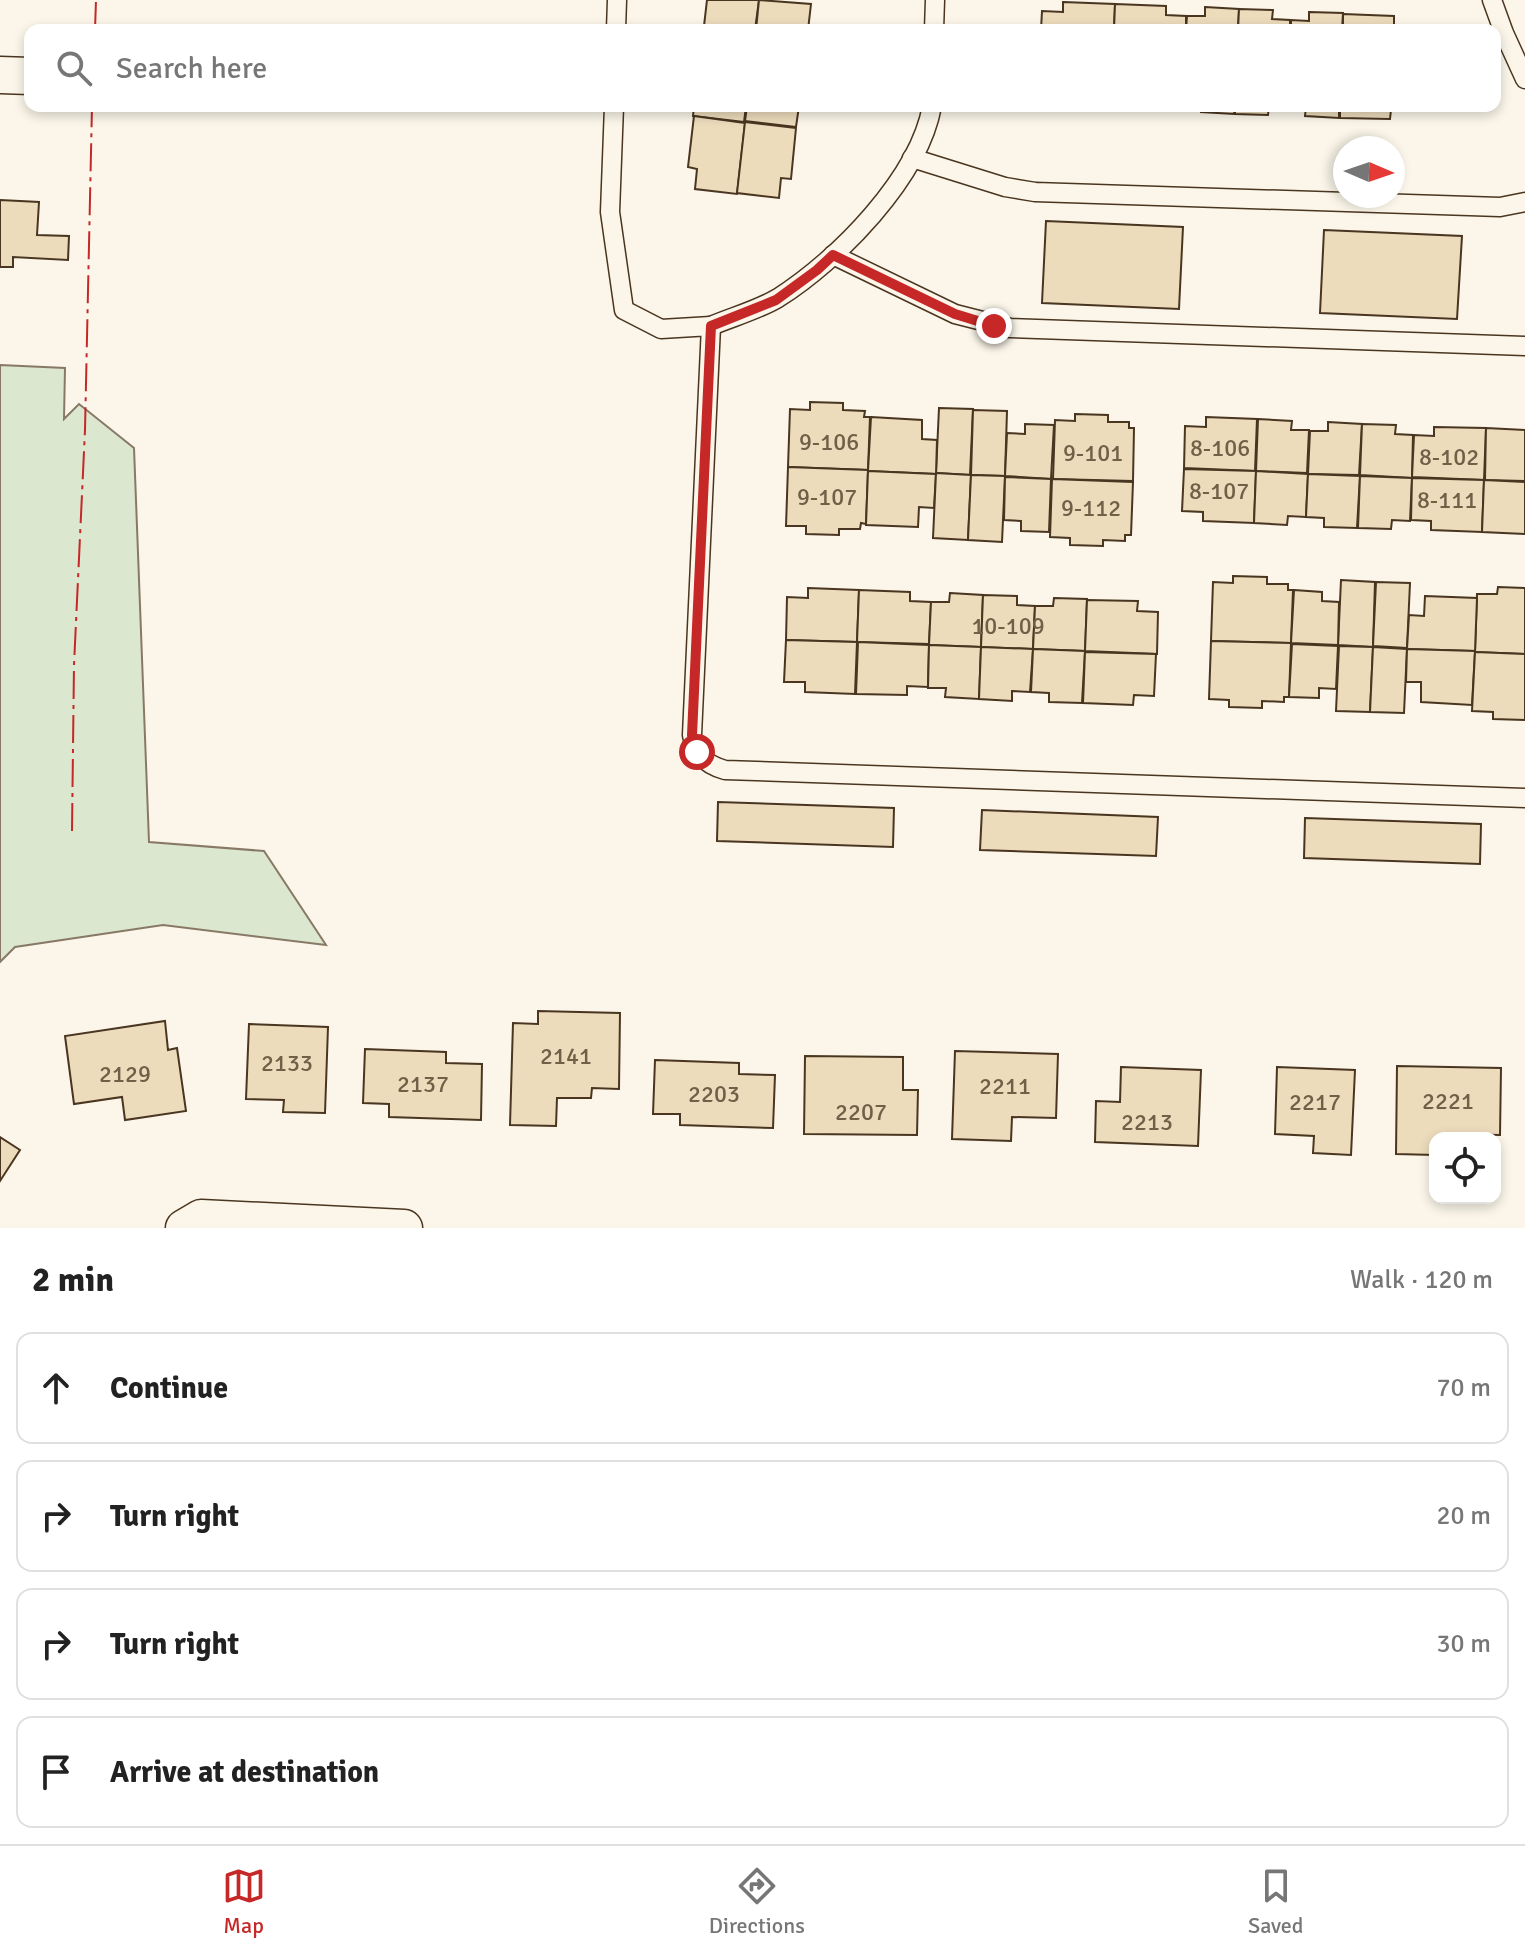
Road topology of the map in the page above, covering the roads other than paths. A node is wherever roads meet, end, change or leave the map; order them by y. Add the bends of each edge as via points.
1 (617, 0) edge
2 (935, 0) edge
3 (1492, 0) edge
4 (616, 24) edge
5 (934, 24) edge
6 (1501, 24) edge
7 (1501, 25) edge
8 (0, 75) edge
9 (24, 76) edge
10 (1525, 79) edge
11 (614, 112) edge
12 (930, 112) edge
13 (912, 158) junction
14 (1525, 202) edge
15 (833, 255) junction
16 (711, 326) junction
17 (1525, 346) edge
18 (1525, 798) edge
19 (184, 1228) edge
20 (404, 1228) edge

1 - 4 lane
2 - 5 lane
3 - 6 lane
7 - 10 lane
8 - 9 street
11 - 16 lane via 610,212 624,310 661,329
12 - 13 lane
13 - 14 lane via 1035,192 1500,207
13 - 15 lane
15 - 16 lane via 776,300
15 - 17 lane via 955,314 1010,328
16 - 18 lane via 692,735 705,762 725,770
19 - 20 street via 201,1218

